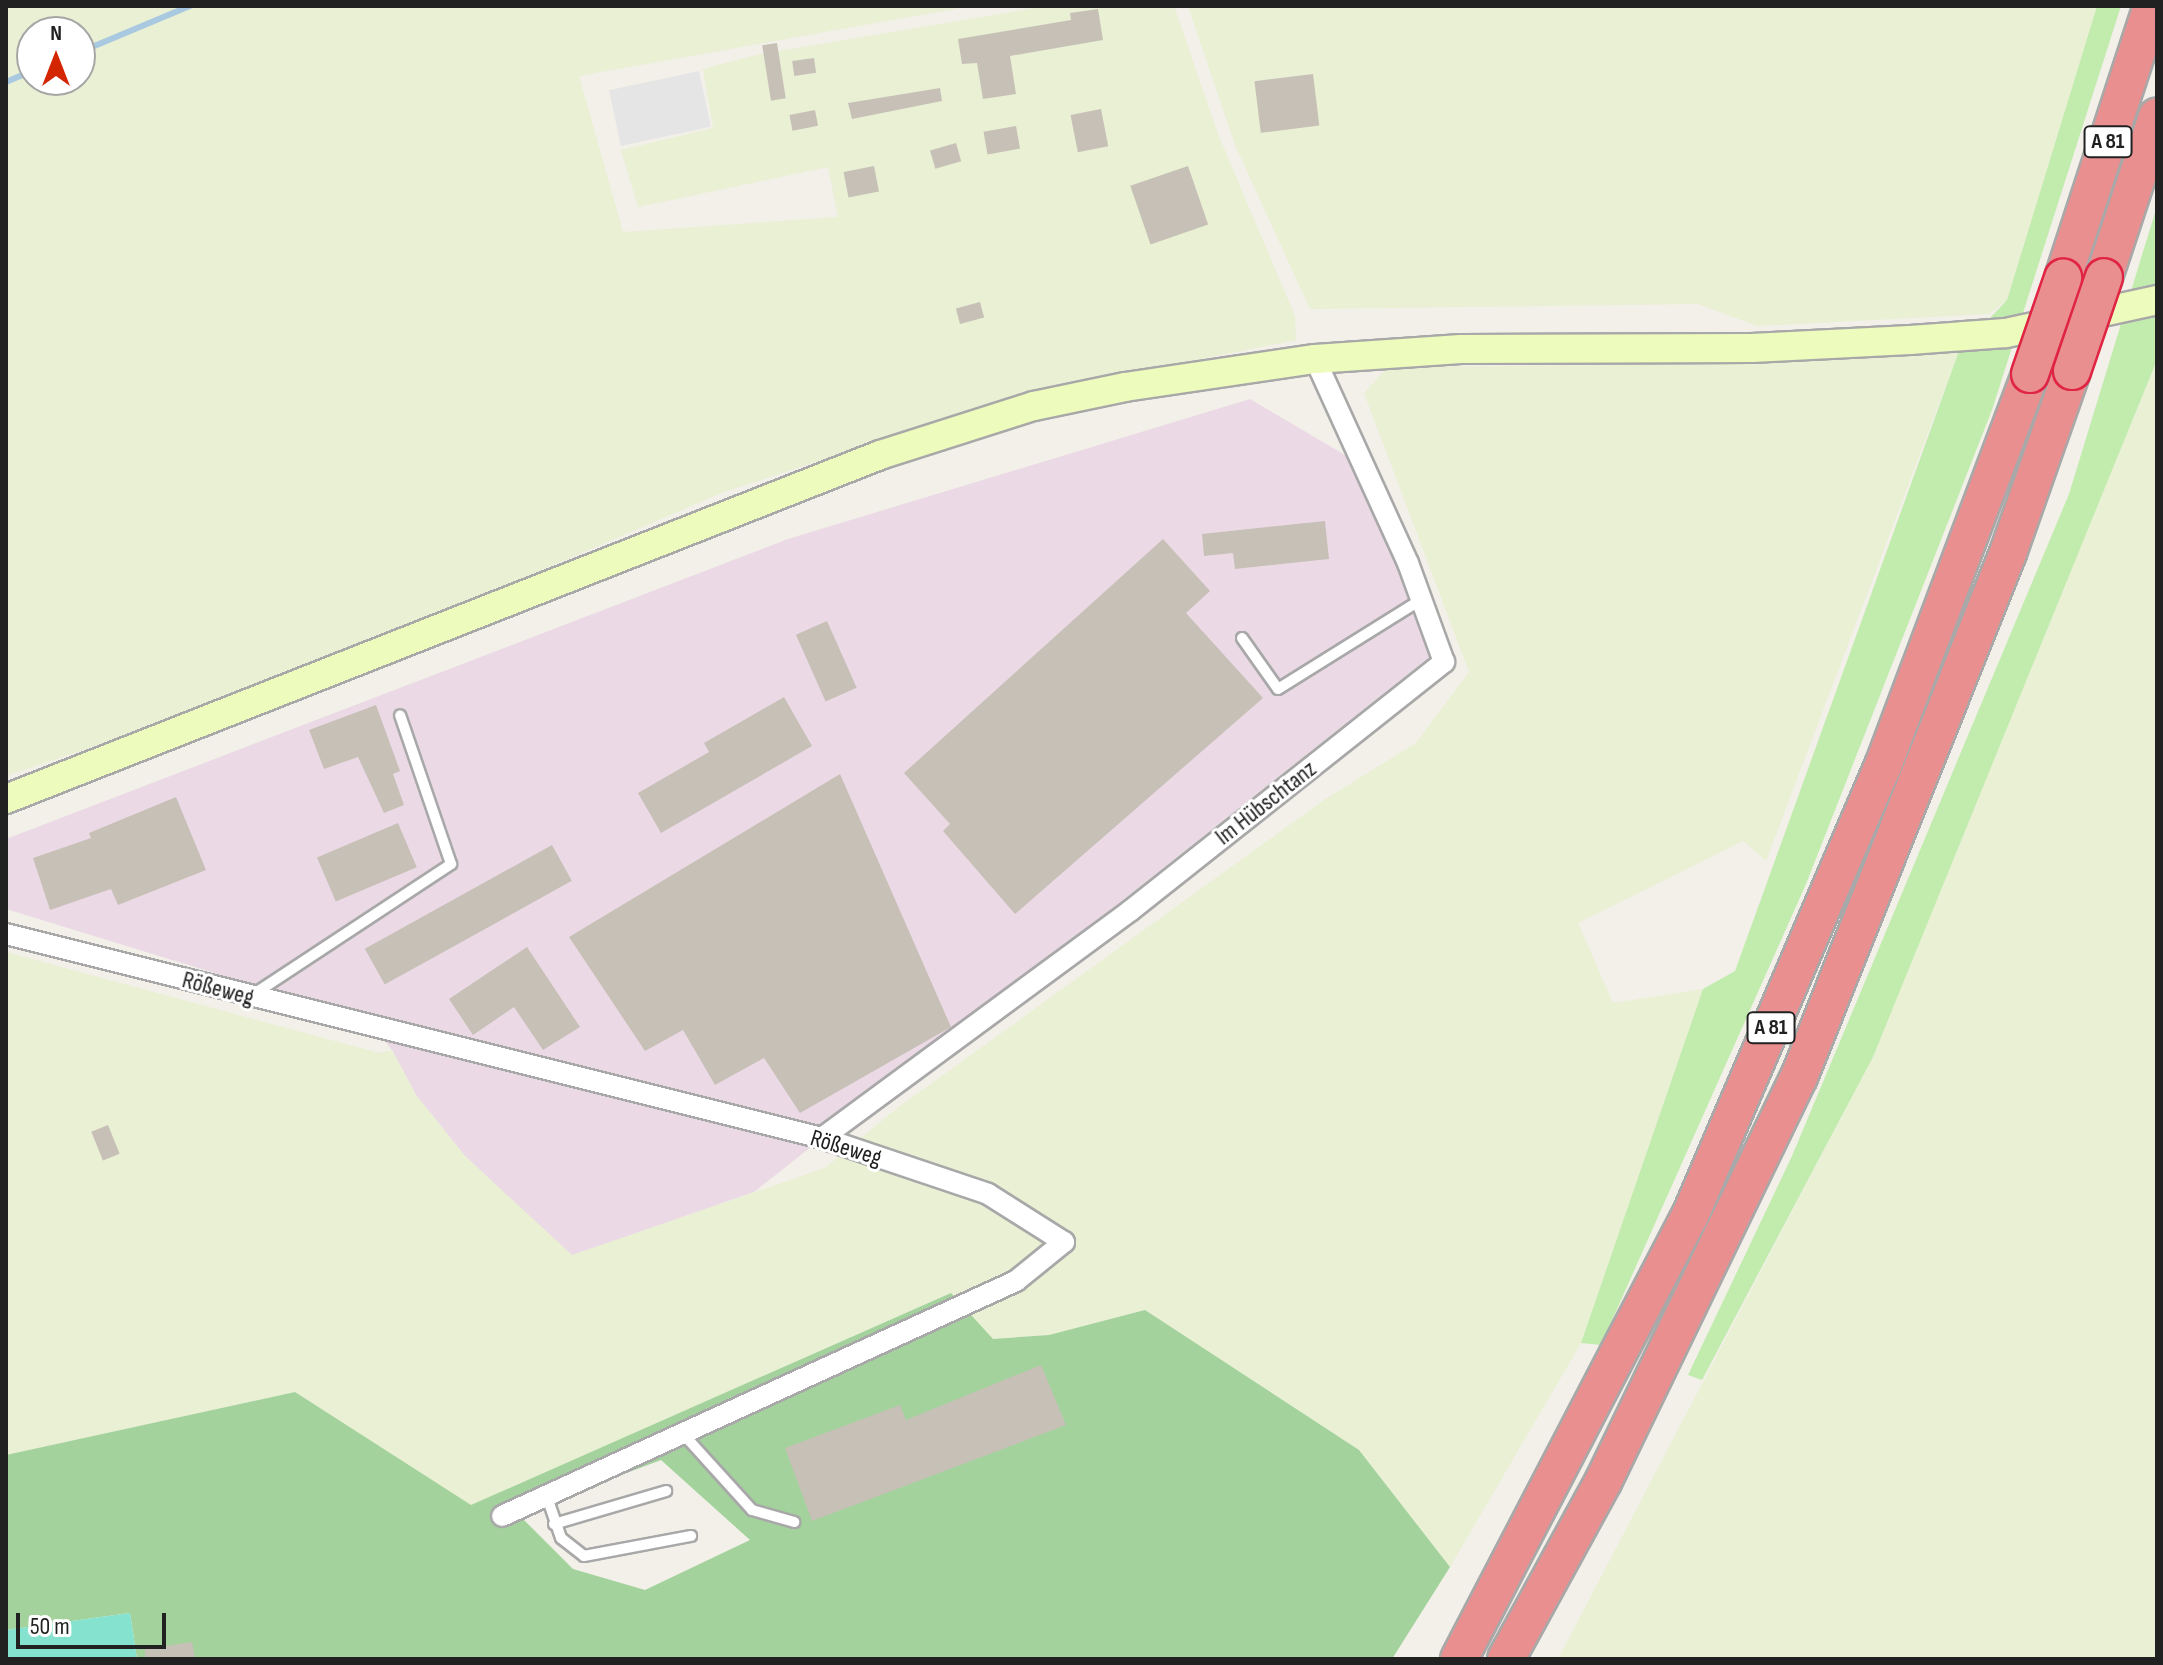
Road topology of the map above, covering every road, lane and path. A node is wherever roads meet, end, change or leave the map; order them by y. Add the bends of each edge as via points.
1 (2152, 6) edge
2 (2157, 117) edge
3 (2157, 300) edge
4 (1315, 359) junction
5 (1422, 599) junction
6 (1242, 638) dead end
7 (400, 715) dead end
8 (6, 799) edge
9 (6, 934) edge
10 (250, 997) junction
11 (822, 1138) junction
12 (685, 1436) junction
13 (666, 1491) dead end
14 (547, 1497) junction
15 (502, 1516) dead end
16 (794, 1522) dead end
17 (554, 1524) junction
18 (691, 1536) dead end
19 (1507, 1658) edge
20 (1459, 1659) edge

1 - 20 highway, A 81, bridge via 2030,374 1883,766 1690,1216
2 - 19 highway, A 81, bridge via 2008,553 1799,1077 1604,1480
3 - 4 street via 2006,333 1910,340 1752,348 1477,349
4 - 5 street, Im Hübschtanz
4 - 8 street via 1034,406 880,455
5 - 6 lane via 1278,689
5 - 11 street, Im Hübschtanz via 1444,662 1130,911
7 - 10 lane via 451,864 310,952
9 - 10 street, Rößeweg
10 - 11 street, Rößeweg
11 - 12 street, Rößeweg via 988,1194 1064,1242 1016,1281
12 - 14 street, Rößeweg
12 - 16 lane via 752,1510
13 - 17 lane
14 - 15 street, Rößeweg
14 - 17 lane
17 - 18 lane via 561,1538 584,1556

